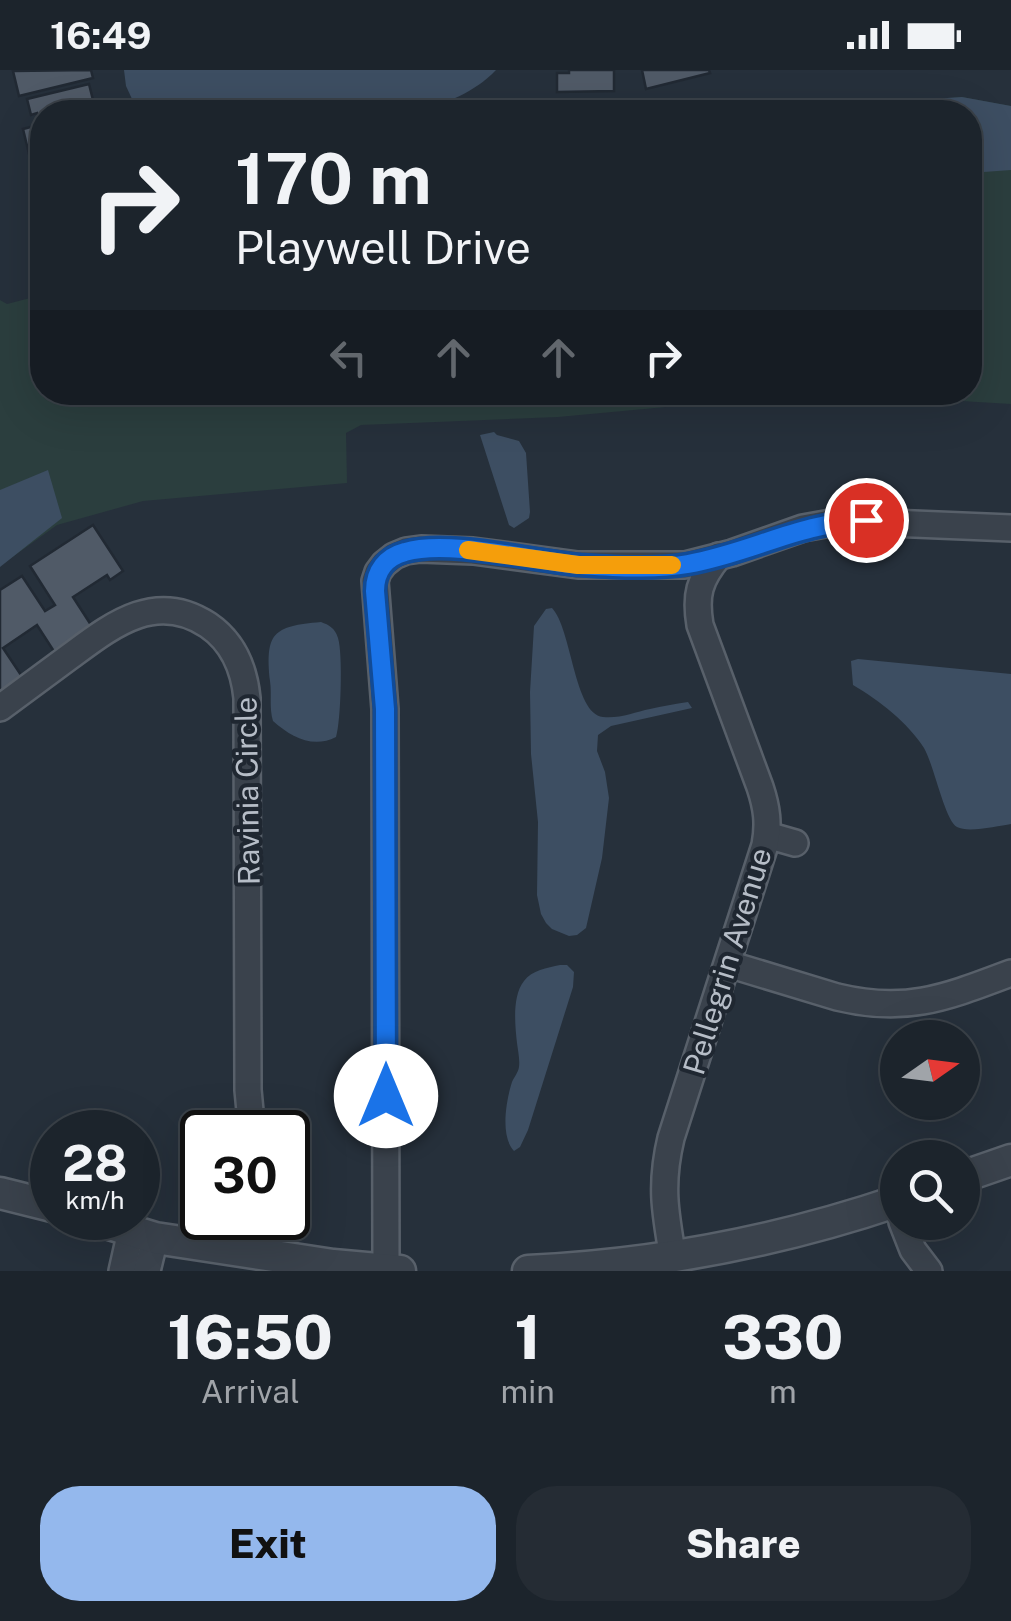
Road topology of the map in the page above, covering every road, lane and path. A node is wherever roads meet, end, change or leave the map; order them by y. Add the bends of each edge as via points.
1 (1011, 528) edge
2 (719, 556) junction
3 (0, 708) edge
4 (767, 836) junction
5 (794, 843) dead end
6 (728, 964) junction
7 (1011, 973) edge
8 (248, 1090) junction
9 (246, 1110) edge
10 (250, 1110) edge
11 (1011, 1160) edge
12 (980, 1171) edge
13 (0, 1192) edge
14 (30, 1200) edge
15 (880, 1213) edge
16 (140, 1240) edge
17 (144, 1240) edge
18 (243, 1240) edge
19 (909, 1240) edge
20 (673, 1258) junction
21 (386, 1270) edge
22 (122, 1271) edge
23 (147, 1271) edge
24 (400, 1271) edge
25 (528, 1271) edge
26 (929, 1271) edge

1 - 2 street via 842,521
2 - 4 street, Pellegrin Avenue via 700,586 700,626 765,803
2 - 21 street via 684,565 610,566 421,549 394,556 378,572 385,709
3 - 8 street, Ravinia Circle via 136,615 186,614 232,648 247,698
4 - 5 street
4 - 6 street, Pellegrin Avenue
6 - 7 street via 855,1002 893,1005 938,1000
6 - 20 street, Pellegrin Avenue via 665,1161 663,1202
8 - 9 street, Ravinia Circle
8 - 10 street, Ravinia Circle
11 - 12 street
13 - 14 street
15 - 20 street
16 - 22 street
17 - 23 street
18 - 21 street via 333,1265
19 - 26 street
20 - 25 street
21 - 24 street

